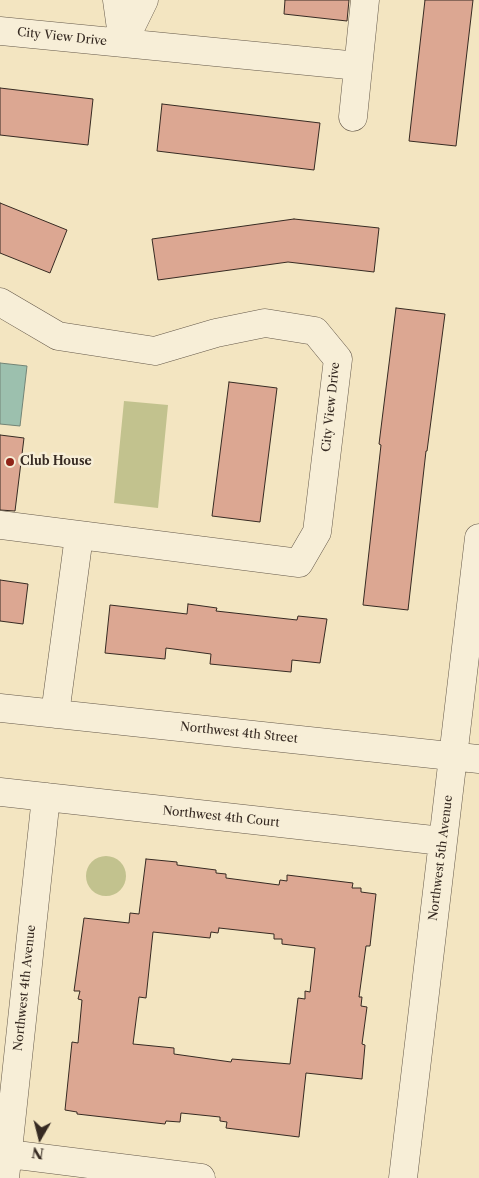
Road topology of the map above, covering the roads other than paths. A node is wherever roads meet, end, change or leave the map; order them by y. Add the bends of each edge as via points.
1 (117, 0) edge
2 (144, 0) edge
3 (365, 0) edge
4 (0, 31) edge
5 (123, 43) junction
6 (358, 66) junction
7 (353, 117) dead end
8 (0, 302) edge
9 (0, 525) edge
10 (78, 536) junction
11 (479, 538) edge
12 (0, 708) edge
13 (55, 714) junction
14 (466, 758) edge
15 (0, 792) edge
16 (46, 797) junction
17 (442, 841) junction
18 (4, 1162) edge
19 (202, 1178) edge
20 (403, 1178) edge

1 - 5 street, City View Drive
2 - 5 street, City View Drive
3 - 6 street
4 - 5 street, City View Drive
5 - 6 street, City View Drive
6 - 7 street
8 - 10 street, City View Drive via 58,336 155,351 265,323 315,331 338,359 317,532 299,563
9 - 10 street, City View Drive
10 - 13 street
11 - 14 street, Northwest 5th Avenue
12 - 13 street, Northwest 4th Street
13 - 14 street, Northwest 4th Street
14 - 17 street, Northwest 5th Avenue
15 - 16 street, Northwest 4th Court
16 - 17 street, Northwest 4th Court
16 - 18 street, Northwest 4th Avenue
17 - 20 street, Northwest 5th Avenue
18 - 19 street

